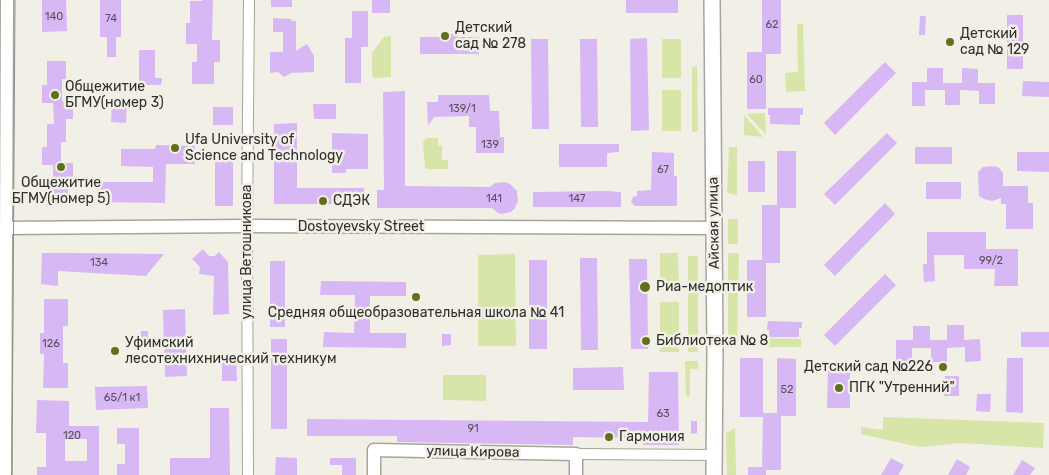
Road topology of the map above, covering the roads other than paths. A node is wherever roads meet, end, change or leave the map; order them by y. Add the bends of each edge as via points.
1 (7, 0) edge
2 (249, 0) edge
3 (712, 0) edge
4 (247, 226) junction
5 (6, 228) junction
6 (715, 228) junction
7 (576, 454) junction
8 (715, 455) junction
9 (5, 475) edge
10 (248, 475) edge
11 (374, 475) edge
12 (576, 475) edge
13 (714, 475) edge

1 - 5 street
2 - 4 street, улица Ветошникова
3 - 6 main road, Айская улица
4 - 5 street, Dostoyevsky Street
4 - 6 street, Dostoyevsky Street
4 - 10 street, улица Ветошникова
5 - 9 street
6 - 8 main road, Айская улица
7 - 8 street
7 - 11 street, улица Кирова via 374,450
7 - 12 street
8 - 13 main road, Айская улица

